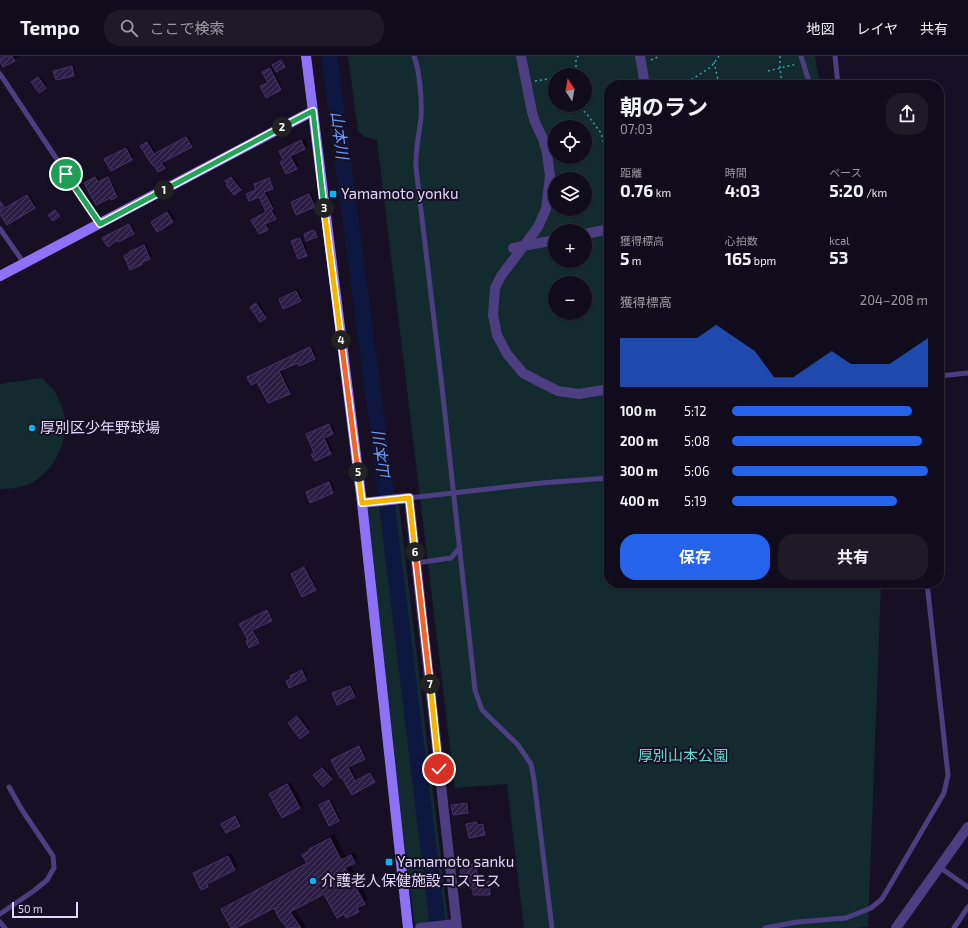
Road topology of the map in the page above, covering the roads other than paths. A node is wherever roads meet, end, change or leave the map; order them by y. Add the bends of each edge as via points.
1 (306, 56) edge
2 (414, 56) edge
3 (521, 56) edge
4 (640, 56) edge
5 (801, 56) edge
6 (835, 56) edge
7 (0, 74) edge
8 (644, 80) edge
9 (808, 80) edge
10 (837, 80) edge
11 (313, 111) junction
12 (100, 224) junction
13 (0, 229) edge
14 (604, 231) edge
15 (592, 233) edge
16 (548, 241) edge
17 (519, 247) junction
18 (24, 263) junction
19 (0, 276) edge
20 (968, 373) edge
21 (944, 375) edge
22 (604, 390) edge
23 (604, 478) edge
24 (453, 493) junction
25 (405, 499) junction
26 (362, 503) junction
27 (460, 547) junction
28 (416, 563) junction
29 (928, 588) edge
30 (9, 788) dead end
31 (968, 827) edge
32 (939, 867) junction
33 (968, 887) edge
34 (968, 907) edge
35 (0, 914) edge
36 (0, 922) edge
37 (454, 925) edge
38 (424, 927) edge
39 (5, 928) edge
40 (408, 928) edge
41 (552, 928) edge
42 (765, 928) edge
43 (896, 928) edge
44 (954, 928) edge

1 - 11 street
2 - 24 lane via 418,67 421,118 415,155 416,168
3 - 17 street via 535,122 547,153 550,176 546,209 538,227
4 - 8 street
5 - 9 lane
6 - 10 lane
7 - 12 lane
11 - 12 street
11 - 26 street
12 - 18 street
13 - 18 lane
14 - 15 street
16 - 17 street
17 - 22 street via 495,288 494,322 497,335 507,354 523,373 558,390 579,394
18 - 19 street
20 - 21 lane
23 - 24 lane via 541,482
24 - 25 lane
24 - 27 lane
25 - 26 street
25 - 28 street
26 - 40 street
27 - 28 lane via 450,558
27 - 41 lane via 475,690 482,710 518,745 531,764
28 - 37 street
29 - 42 lane via 948,775 944,793 882,899 871,908 846,918 797,922
30 - 35 lane via 52,856 54,868 47,880
31 - 32 street
32 - 33 lane
32 - 43 street
34 - 44 lane
36 - 39 lane
37 - 38 street

